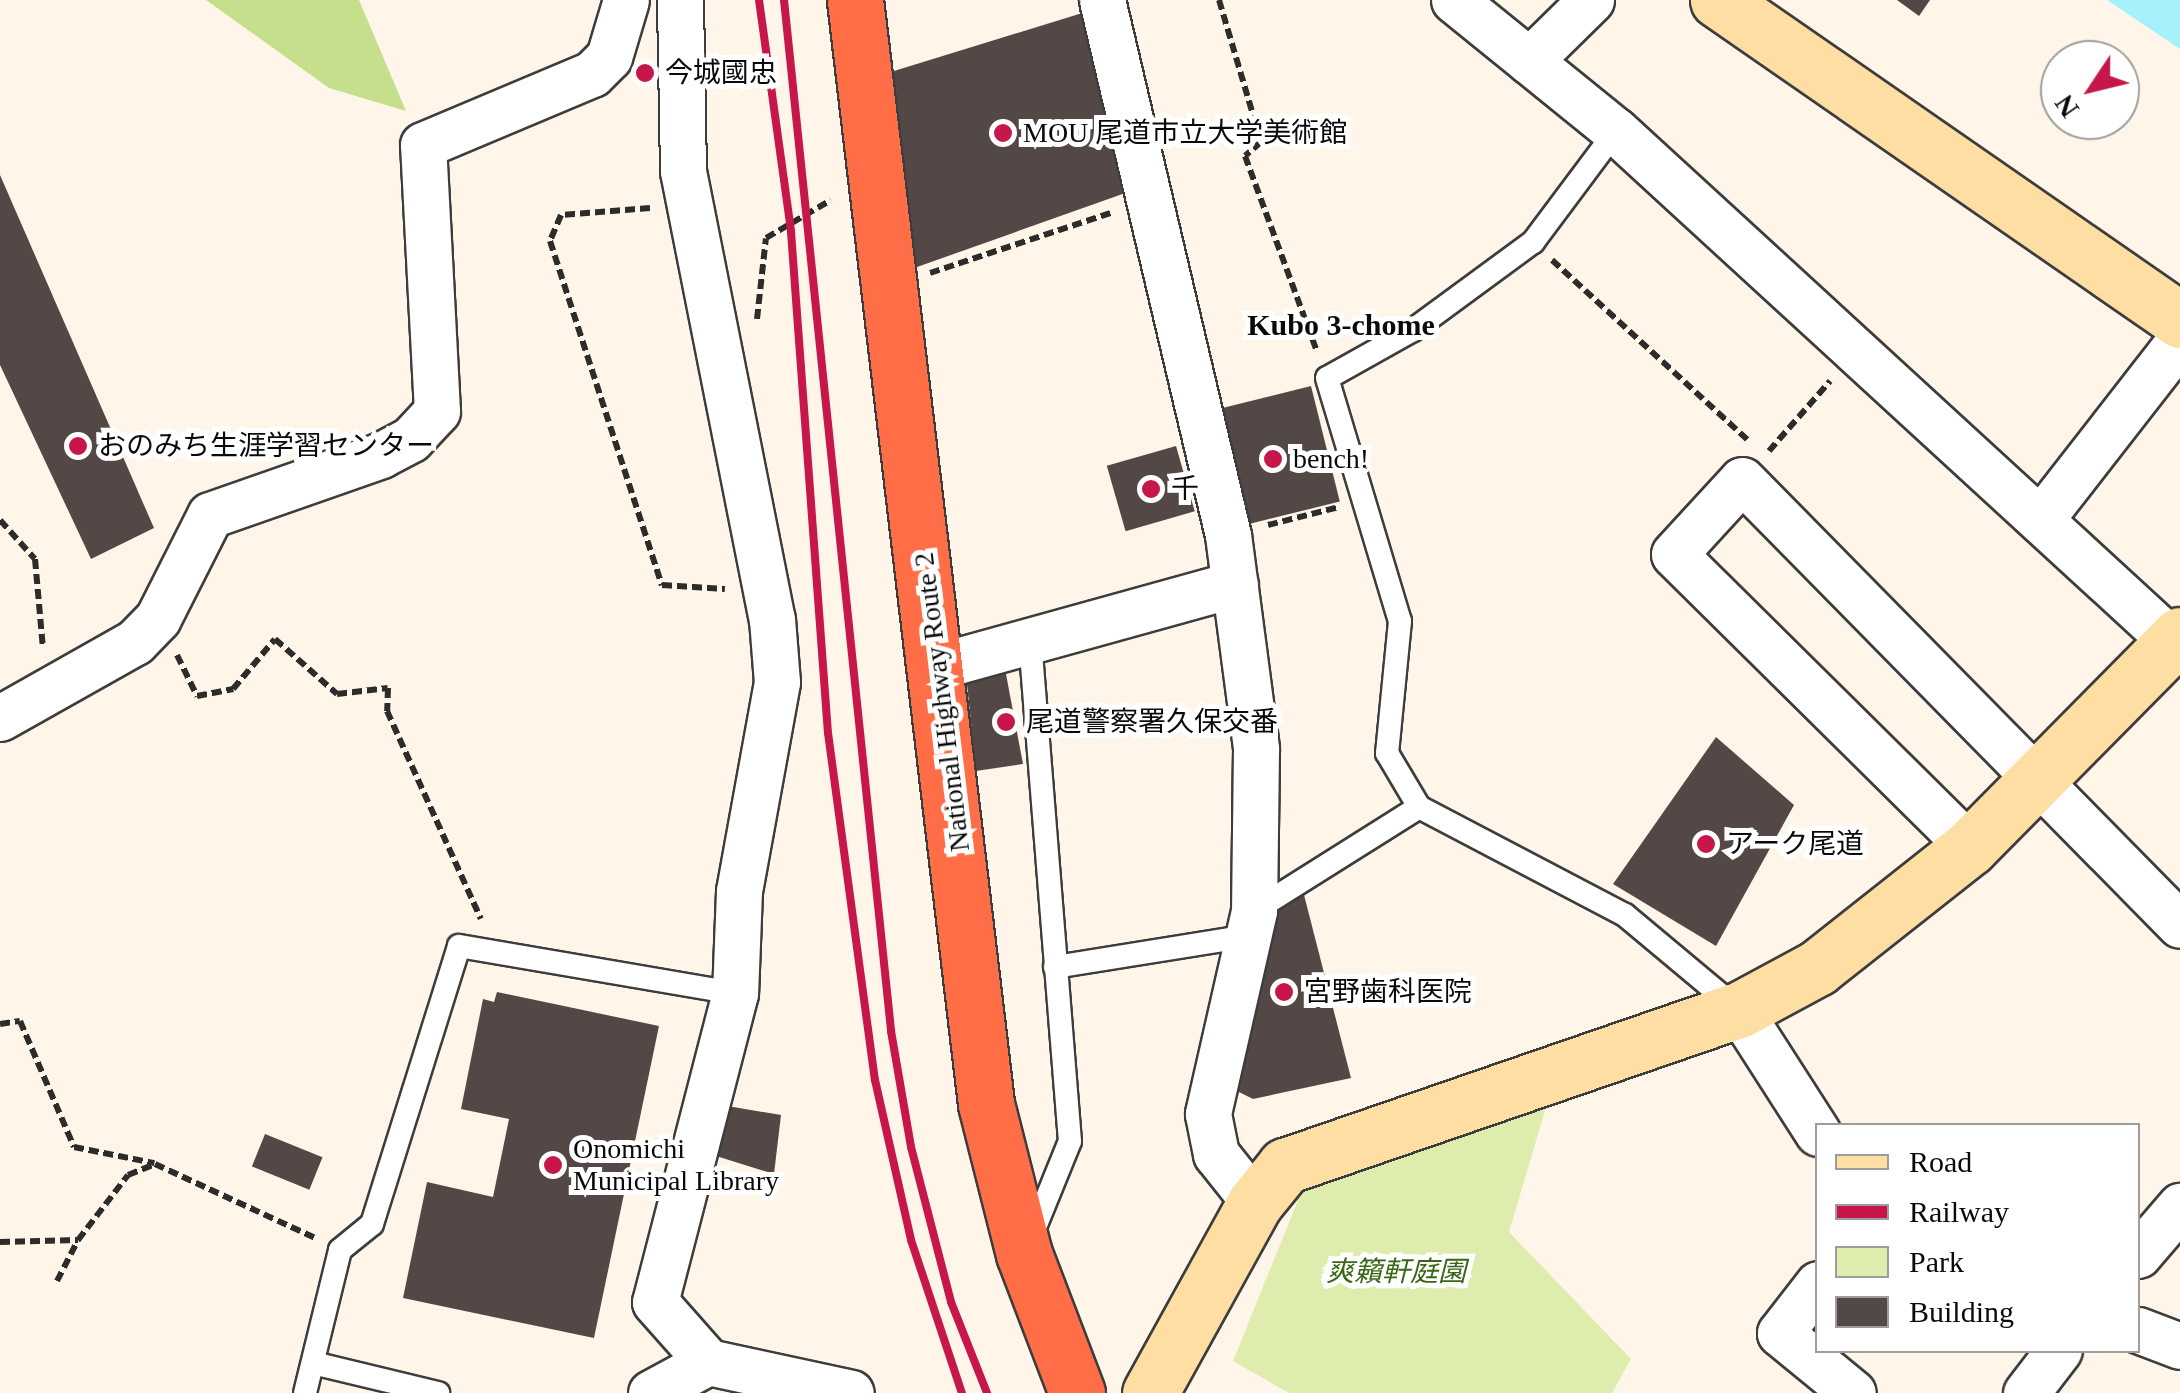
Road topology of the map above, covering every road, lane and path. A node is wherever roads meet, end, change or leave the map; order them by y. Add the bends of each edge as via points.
1 (626, 0) edge
2 (680, 0) edge
3 (855, 0) edge
4 (1102, 0) edge
5 (1219, 0) edge
6 (1454, 0) edge
7 (1591, 0) edge
8 (1718, 0) edge
9 (1529, 61) junction
10 (1616, 131) junction
11 (843, 193) dead end
12 (1150, 200) junction
13 (689, 204) junction
14 (1532, 242) junction
15 (891, 286) junction
16 (2180, 320) edge
17 (2180, 340) edge
18 (1856, 351) junction
19 (1327, 378) junction
20 (723, 380) junction
21 (1364, 500) junction
22 (0, 520) edge
23 (2040, 520) junction
24 (1228, 536) junction
25 (1235, 584) junction
26 (766, 592) junction
27 (158, 618) junction
28 (2177, 639) edge
29 (1030, 640) junction
30 (939, 666) junction
31 (48, 694) junction
32 (0, 718) edge
33 (2042, 780) junction
34 (1420, 807) junction
35 (1970, 847) junction
36 (1251, 923) junction
37 (2180, 925) edge
38 (496, 952) junction
39 (1055, 967) junction
40 (735, 993) junction
41 (1738, 1010) junction
42 (0, 1024) edge
43 (1815, 1128) edge
44 (155, 1164) junction
45 (1255, 1203) junction
46 (2180, 1206) edge
47 (78, 1240) junction
48 (0, 1242) edge
49 (340, 1250) junction
50 (2140, 1253) edge
51 (1024, 1254) junction
52 (57, 1281) dead end
53 (1815, 1288) edge
54 (2140, 1331) edge
55 (2180, 1346) edge
56 (2057, 1353) edge
57 (708, 1362) junction
58 (312, 1363) junction
59 (305, 1393) edge
60 (438, 1393) edge
61 (651, 1393) edge
62 (851, 1393) edge
63 (1077, 1393) edge
64 (1150, 1393) edge
65 (1853, 1393) edge
66 (2026, 1393) edge

1 - 27 street via 609,56 592,74 423,145 437,411 411,439 380,455 210,516
2 - 13 street
3 - 15 highway, National Highway Route 2
4 - 12 street
5 - 19 path via 1261,142 1244,156
6 - 9 street
7 - 9 street
8 - 16 street
9 - 10 street
10 - 14 lane
10 - 18 street
11 - 20 path via 766,238 754,337
12 - 15 path
12 - 24 street
13 - 20 street
13 - 26 path via 561,215 550,241 662,585
14 - 18 path via 1765,456
14 - 19 lane via 1413,330
15 - 30 highway, National Highway Route 2
17 - 23 street
18 - 23 street
19 - 21 lane
20 - 26 street
21 - 24 path
21 - 34 lane via 1400,621 1387,753
22 - 31 path via 35,559
23 - 28 street
24 - 25 street
25 - 29 street
25 - 36 street via 1256,750
26 - 40 street via 777,682 739,890
27 - 31 street via 135,642
27 - 38 path via 197,696 232,689 275,638 337,694 388,688 388,710
28 - 33 street
29 - 30 street
29 - 39 lane
30 - 51 highway, National Highway Route 2 via 986,1104
31 - 32 street
33 - 35 street
33 - 35 street via 1742,480 1674,554
33 - 37 street
34 - 36 lane
34 - 41 lane via 1625,915
35 - 41 street via 1817,968
36 - 39 lane
36 - 45 street via 1208,1114 1216,1154
38 - 40 lane
38 - 49 lane via 458,946 372,1224
39 - 51 lane via 1070,1141
40 - 57 street via 655,1302
41 - 43 street
41 - 45 street via 1301,1156
42 - 44 path via 20,1021 74,1147
44 - 47 path via 128,1175
44 - 49 path
45 - 64 street
46 - 50 street
47 - 48 path
47 - 52 path
49 - 58 lane
51 - 63 highway, National Highway Route 2
53 - 65 street via 1780,1333
54 - 55 street
56 - 66 street
57 - 61 street
57 - 62 street
58 - 59 lane
58 - 60 lane

